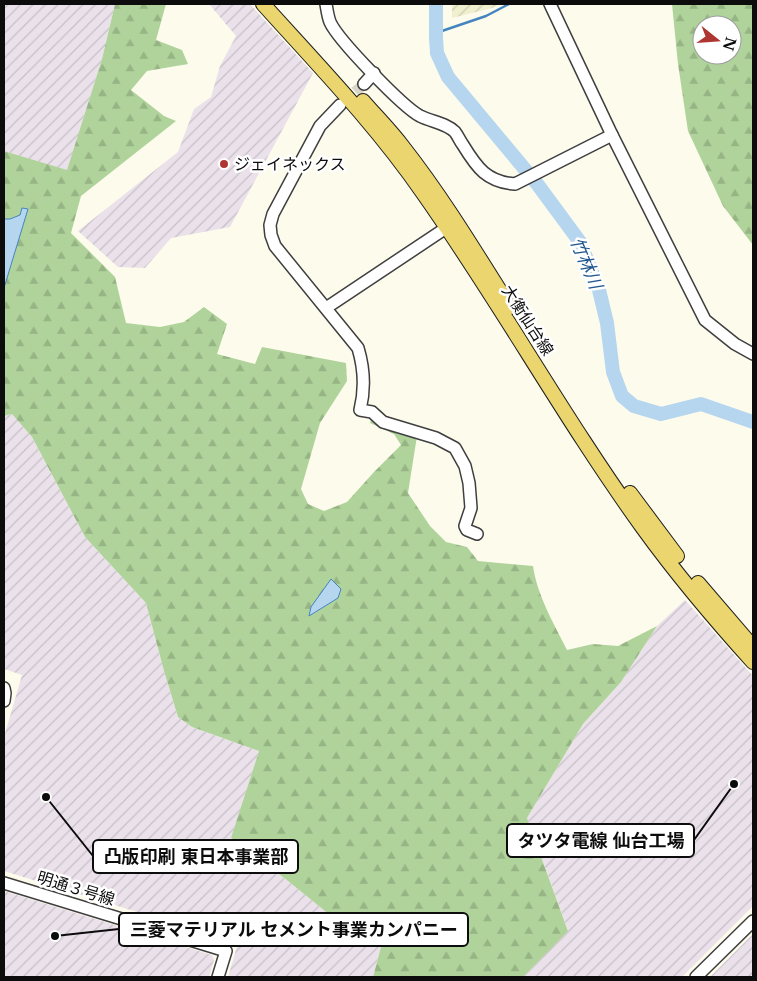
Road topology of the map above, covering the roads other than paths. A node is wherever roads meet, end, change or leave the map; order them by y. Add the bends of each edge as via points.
1 (263, 4) edge
2 (276, 4) edge
3 (326, 4) edge
4 (550, 4) edge
5 (374, 73) junction
6 (364, 84) tunnel mouth
7 (340, 105) tunnel mouth
8 (612, 135) junction
9 (446, 228) junction
10 (326, 308) junction
11 (753, 354) edge
12 (477, 534) dead end
13 (753, 647) edge
14 (753, 662) edge
15 (4, 688) edge
16 (4, 701) edge
17 (4, 883) edge
18 (753, 921) edge
19 (218, 977) edge
20 (696, 977) edge

1 - 9 main road, 大衡仙台線 via 361,113 423,192
2 - 13 main road, 大衡仙台線 via 403,147 466,234 632,496 701,587
3 - 5 street via 330,22 340,37
4 - 8 street
5 - 6 street
5 - 8 street via 404,105 454,132 480,170 502,183 515,184 525,180
7 - 10 street via 320,126 270,225 275,246
8 - 11 street via 705,320
9 - 10 street
9 - 14 main road, 大衡仙台線 via 634,515 702,603
10 - 12 street via 358,348 363,383 360,410 372,412 383,422 436,438 455,448 465,466 469,483 471,508 465,526
15 - 16 street
17 - 19 street, 明通３号線 via 226,951
18 - 20 street

